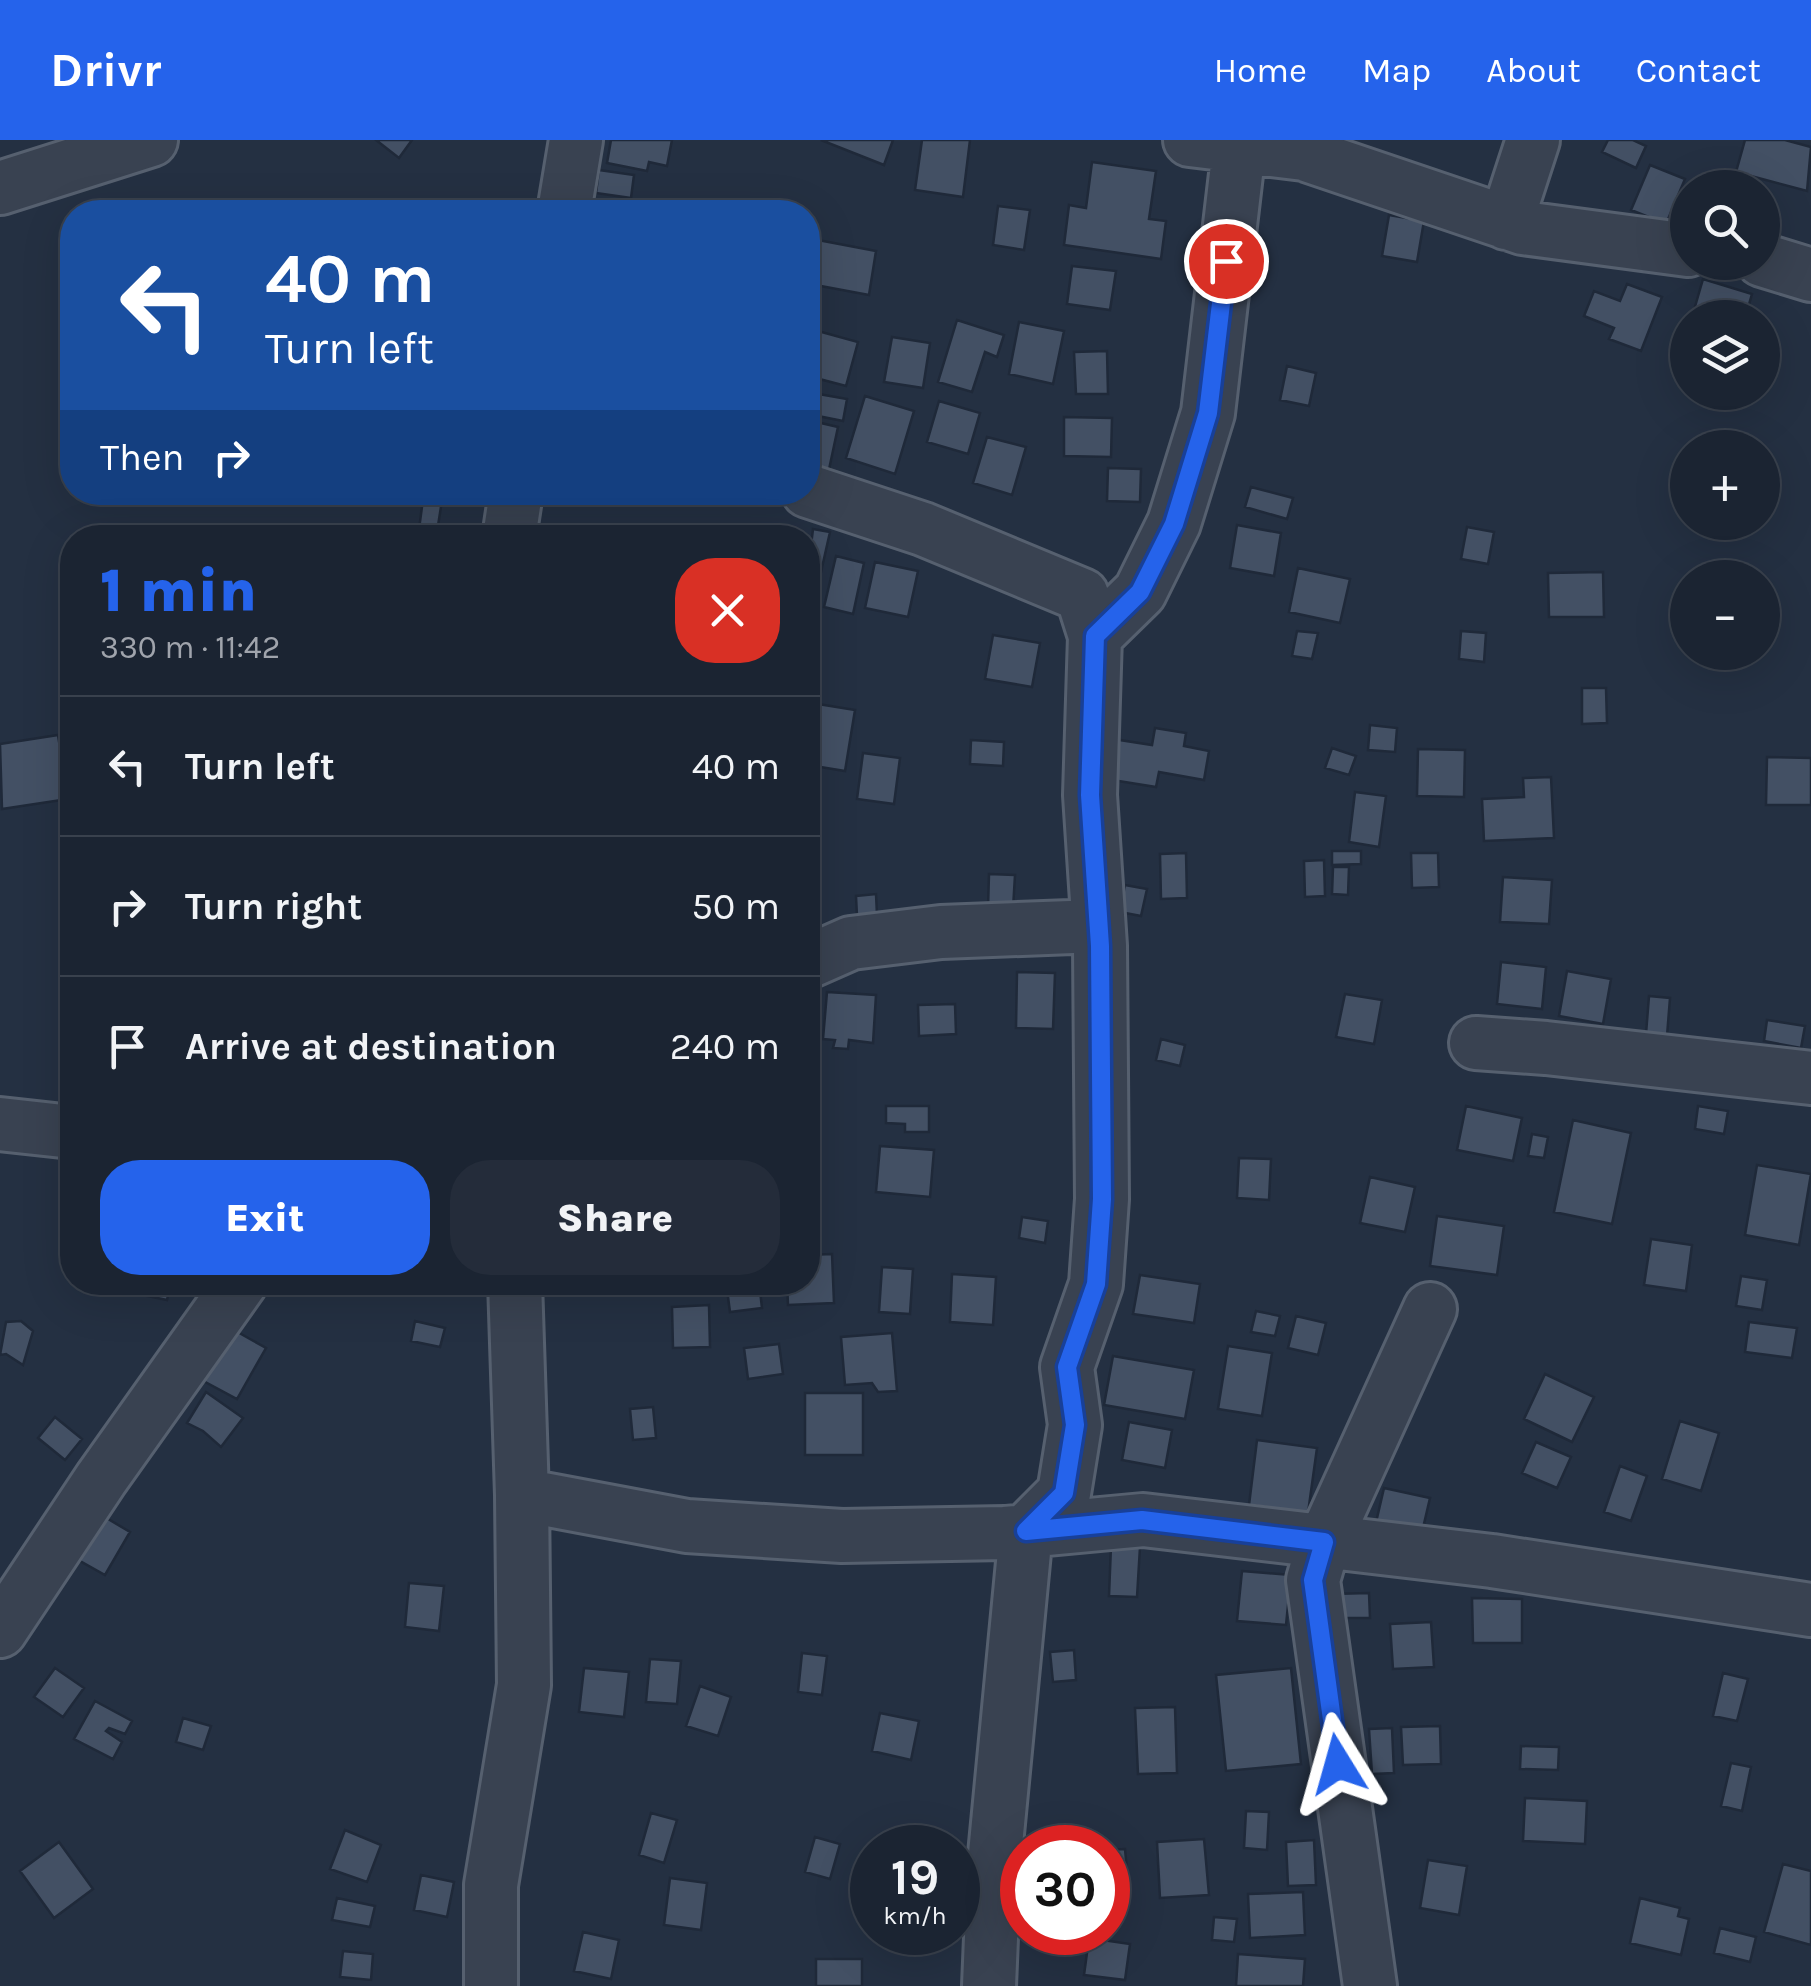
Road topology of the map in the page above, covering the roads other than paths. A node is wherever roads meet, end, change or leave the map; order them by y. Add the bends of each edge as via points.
1 (151, 140) edge
2 (576, 140) edge
3 (1533, 140) edge
4 (1223, 142) edge
5 (0, 188) edge
6 (566, 200) edge
7 (1506, 223) junction
8 (1670, 248) edge
9 (1780, 266) edge
10 (1811, 275) edge
11 (820, 495) edge
12 (1095, 636) junction
13 (1098, 926) junction
14 (820, 956) edge
15 (1476, 1043) dead end
16 (1811, 1078) edge
17 (0, 1124) edge
18 (60, 1131) edge
19 (233, 1295) edge
20 (515, 1295) edge
21 (1430, 1309) dead end
22 (522, 1495) junction
23 (1026, 1531) junction
24 (1324, 1542) junction
25 (1811, 1610) edge
26 (0, 1631) edge
27 (491, 1986) edge
28 (989, 1986) edge
29 (1370, 1986) edge

1 - 5 street
2 - 6 street
3 - 7 street
4 - 7 street via 1304,154
4 - 12 street via 1208,413 1174,524 1140,592
7 - 8 street
9 - 10 street
11 - 12 street via 1082,596
12 - 13 street via 1090,795
13 - 14 street via 940,932 851,942
13 - 23 street via 1102,1199 1096,1284 1067,1367 1075,1425 1064,1493
15 - 16 street
17 - 18 street
19 - 26 street
20 - 22 street
21 - 24 street
22 - 23 street via 687,1526 842,1536
22 - 27 street via 524,1685 492,1885
23 - 24 street via 1142,1520
23 - 28 street
24 - 25 street
24 - 29 street via 1313,1580

